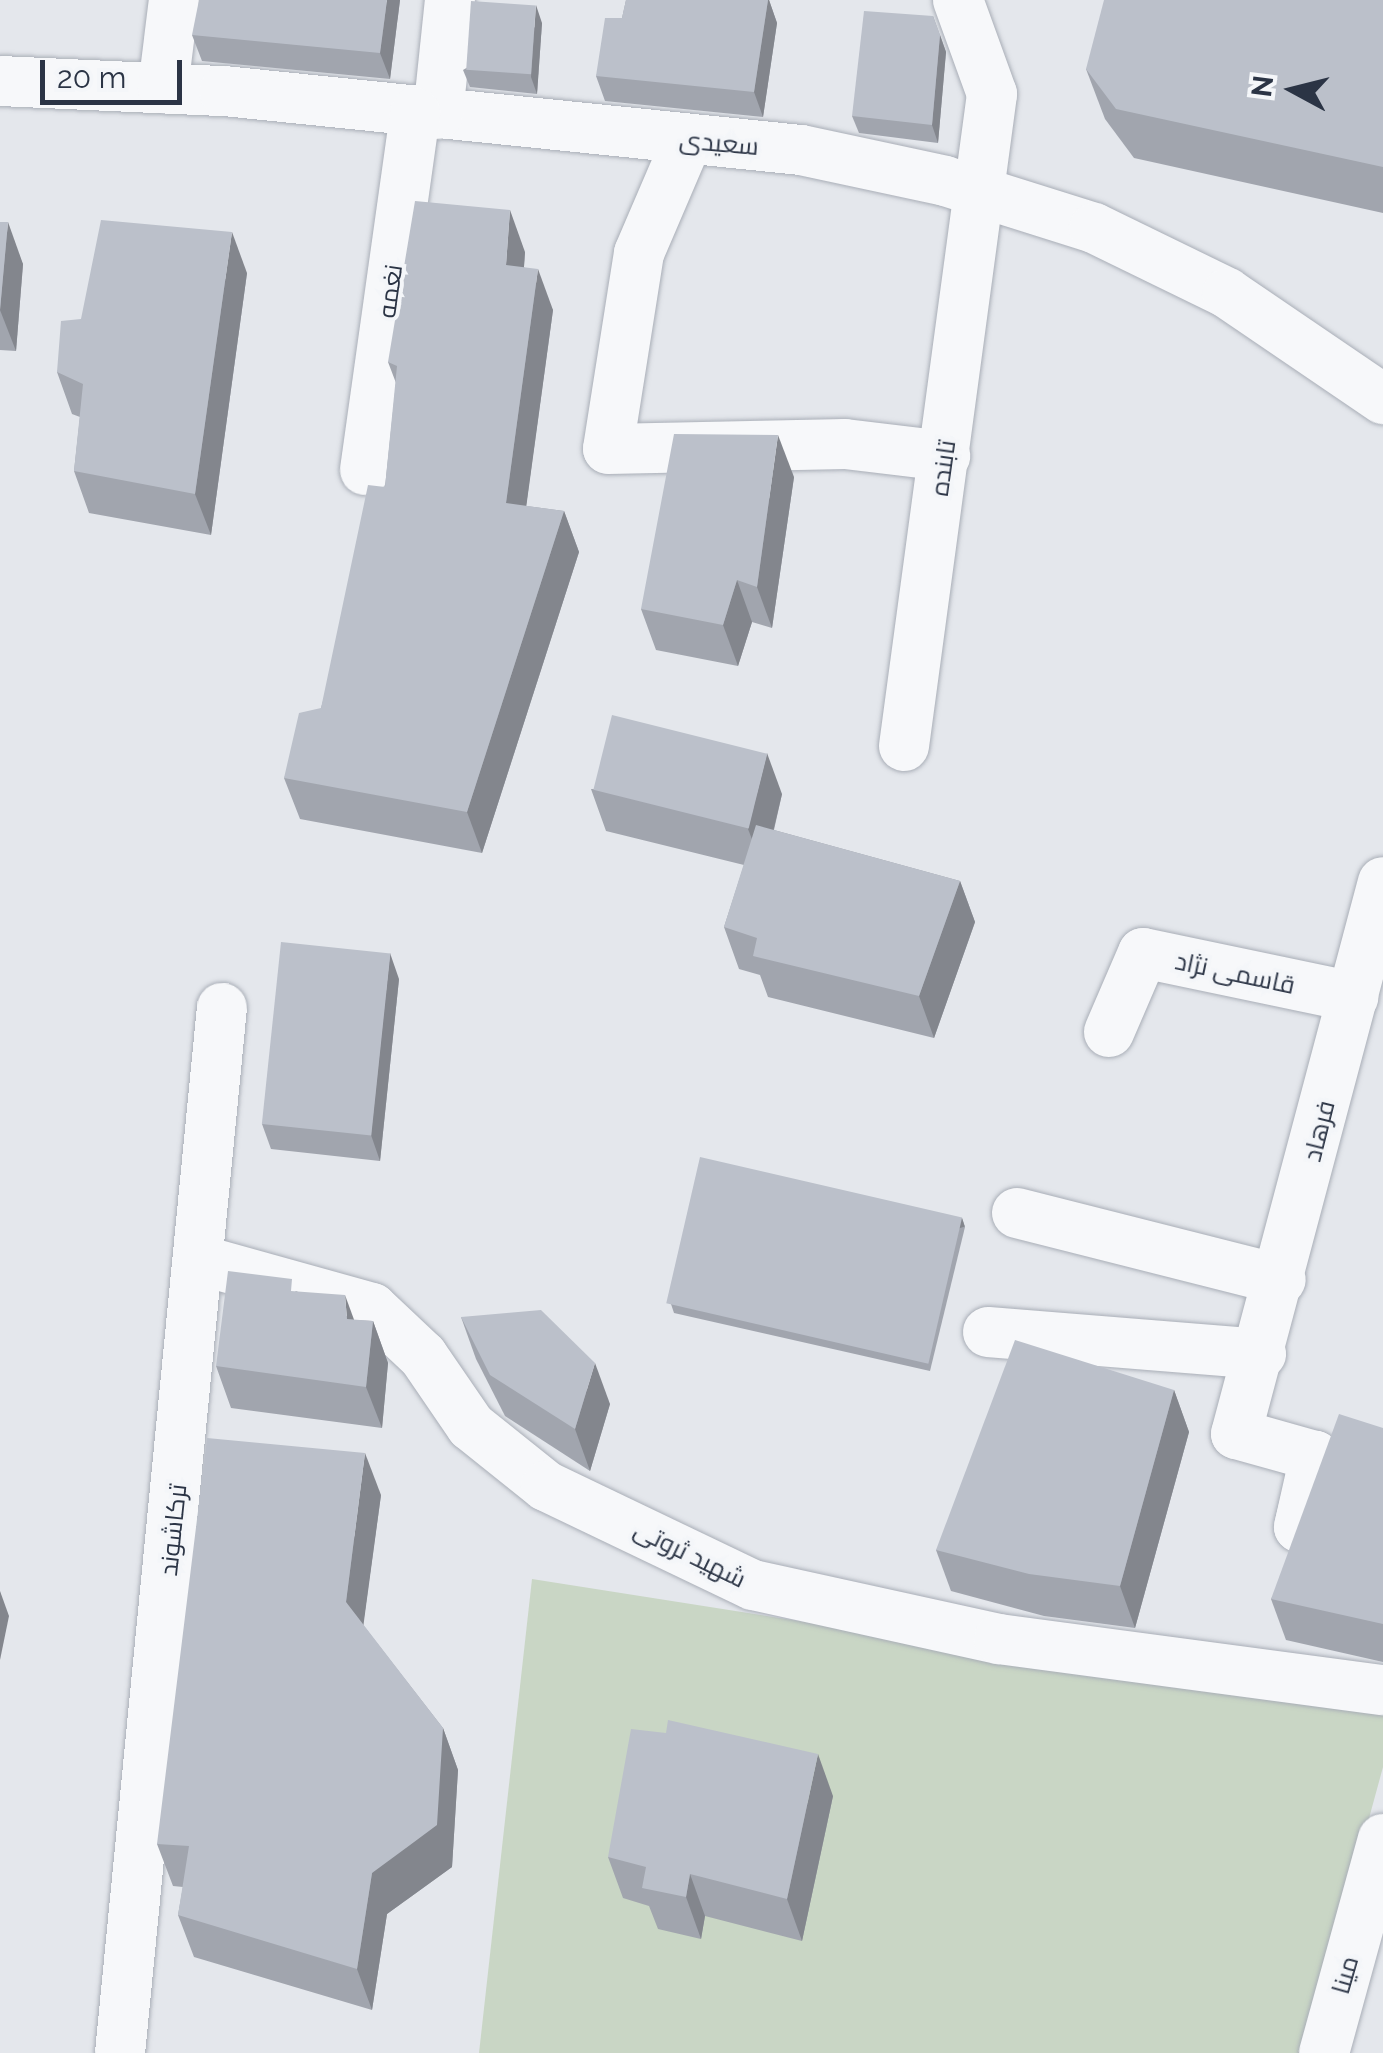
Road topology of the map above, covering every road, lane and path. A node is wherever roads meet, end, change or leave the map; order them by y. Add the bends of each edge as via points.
1 (174, 0) edge
2 (450, 0) edge
3 (958, 0) edge
4 (0, 81) edge
5 (163, 88) junction
6 (427, 113) junction
7 (687, 141) junction
8 (982, 190) junction
9 (1383, 399) edge
10 (945, 456) junction
11 (365, 470) dead end
12 (904, 746) dead end
13 (1383, 882) edge
14 (1353, 997) junction
15 (222, 1008) dead end
16 (1109, 1032) dead end
17 (1016, 1213) dead end
18 (200, 1260) junction
19 (1281, 1280) junction
20 (988, 1332) dead end
21 (1258, 1367) junction
22 (1314, 1456) dead end
23 (1383, 1690) edge
24 (1383, 1838) edge
25 (120, 2053) edge
26 (1324, 2053) edge

1 - 5 street
2 - 6 street, نغمه
3 - 8 street, تابنده via 992,94
4 - 5 street, سعیدی
5 - 6 street, سعیدی
6 - 7 street, سعیدی
6 - 11 street, نغمه
7 - 8 street, سعیدی via 801,150
7 - 10 street via 640,253 608,449 820,443
8 - 9 street, سعیدی via 1094,228 1227,293
8 - 10 street, تابنده
10 - 12 street, تابنده
13 - 14 street, فرهاد
14 - 16 street, قاسمی نژاد via 1143,953
14 - 19 street, فرهاد
15 - 18 street, ترکاشوند
17 - 19 street
18 - 23 street, شهید ثروتی via 372,1308 423,1356 472,1426 546,1486 752,1585 998,1639
18 - 25 street, ترکاشوند
19 - 21 street, فرهاد
20 - 21 street
21 - 22 street, فرهاد via 1236,1434
24 - 26 street, مینا

